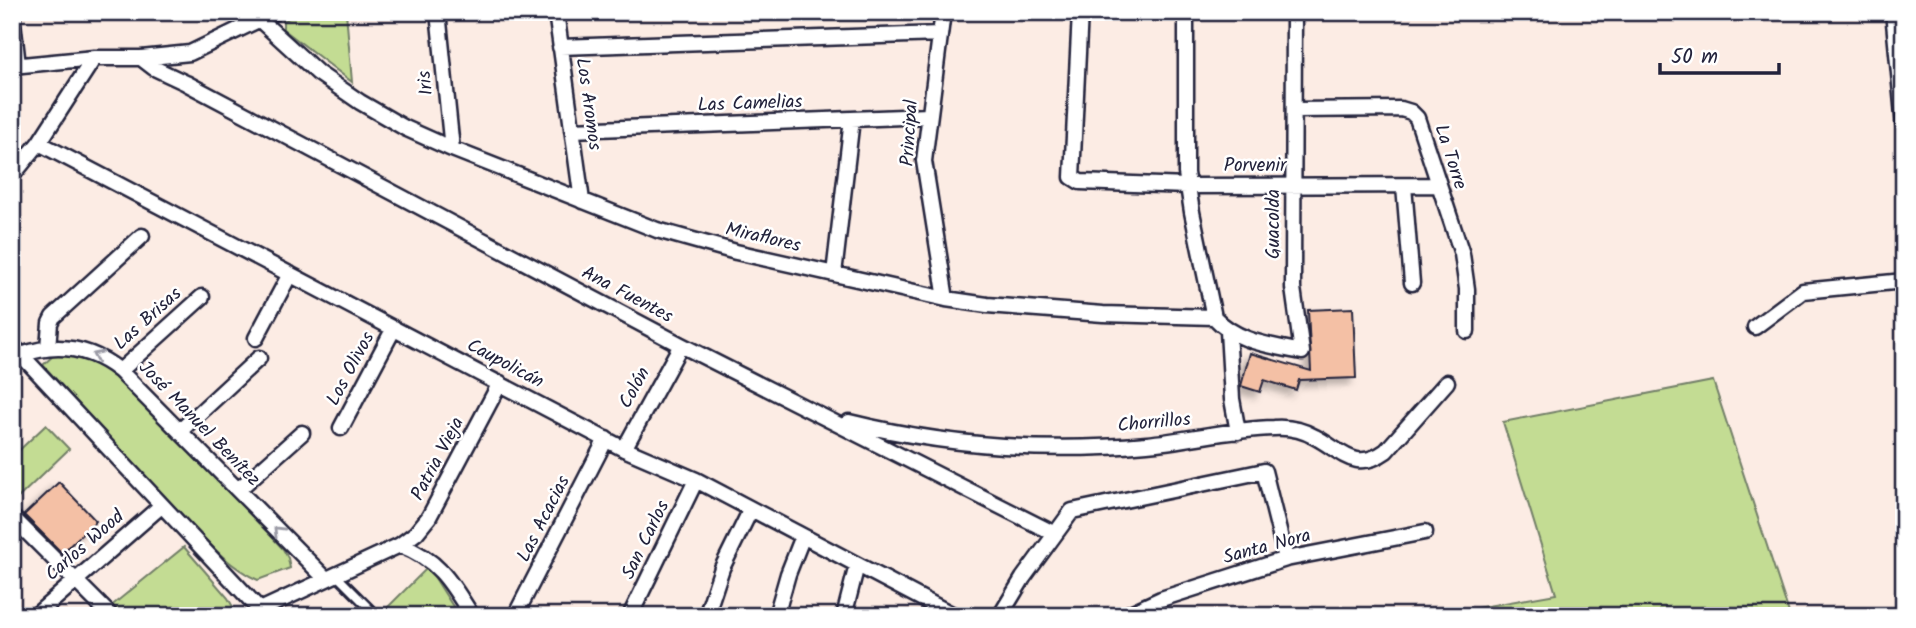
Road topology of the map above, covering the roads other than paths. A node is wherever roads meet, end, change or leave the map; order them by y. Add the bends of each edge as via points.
1 (275, 12) edge
2 (438, 12) edge
3 (556, 12) edge
4 (943, 12) edge
5 (1080, 12) edge
6 (1186, 12) edge
7 (1294, 12) edge
8 (1893, 12) edge
9 (12, 13) edge
10 (260, 20) junction
11 (940, 34) junction
12 (560, 47) junction
13 (179, 55) junction
14 (94, 58) junction
15 (141, 58) junction
16 (15, 66) edge
17 (186, 83) junction
18 (1294, 110) junction
19 (929, 116) junction
20 (852, 119) junction
21 (1904, 125) edge
22 (572, 130) junction
23 (39, 143) junction
24 (452, 149) junction
25 (12, 176) edge
26 (1293, 185) junction
27 (1439, 185) junction
28 (1187, 186) junction
29 (1404, 186) junction
30 (582, 201) junction
31 (142, 236) dead end
32 (290, 274) junction
33 (834, 274) junction
34 (1904, 281) edge
35 (1412, 284) dead end
36 (202, 297) dead end
37 (946, 299) junction
38 (1214, 317) junction
39 (1755, 327) dead end
40 (394, 328) junction
41 (1228, 331) junction
42 (1466, 331) dead end
43 (256, 338) dead end
44 (681, 345) junction
45 (48, 348) junction
46 (17, 350) edge
47 (259, 358) dead end
48 (120, 370) junction
49 (1447, 382) dead end
50 (500, 383) junction
51 (824, 416) junction
52 (341, 428) dead end
53 (180, 431) junction
54 (1238, 432) junction
55 (302, 433) dead end
56 (606, 439) junction
57 (624, 449) junction
58 (696, 480) junction
59 (238, 490) junction
60 (161, 506) junction
61 (751, 509) junction
62 (12, 517) edge
63 (1425, 532) dead end
64 (1055, 534) junction
65 (803, 536) junction
66 (400, 545) junction
67 (1286, 559) junction
68 (857, 565) junction
69 (331, 577) junction
70 (77, 579) junction
71 (260, 613) edge
72 (34, 616) edge
73 (111, 616) edge
74 (377, 616) edge
75 (472, 616) edge
76 (515, 616) edge
77 (630, 616) edge
78 (706, 616) edge
79 (775, 616) edge
80 (844, 616) edge
81 (955, 616) edge
82 (1000, 616) edge
83 (1124, 616) edge

1 - 10 street
2 - 24 street, Iris
3 - 12 street, Los Aromos
4 - 11 street, Principal
5 - 28 street, Porvenir via 1072,177 1080,182
6 - 28 street
7 - 18 street, Guacolda
8 - 21 street
9 - 16 street
10 - 13 street
10 - 24 street, Miraflores via 318,73 360,102
11 - 12 street
11 - 19 street, Principal
12 - 22 street, Los Aromos
13 - 15 street
13 - 17 street
14 - 15 street
14 - 16 street
14 - 23 street
15 - 17 street, Ana Fuentes
17 - 44 street, Ana Fuentes
18 - 26 street, Guacolda
18 - 27 street, La Torre via 1411,111
19 - 20 street, Las Camelias
19 - 37 street, Principal via 924,161
20 - 22 street, Las Camelias
20 - 33 street
22 - 30 street, Los Aromos
23 - 25 street
23 - 32 street, Caupolicán
24 - 30 street, Miraflores
26 - 28 street, Porvenir
26 - 29 street, Porvenir
26 - 41 street, Guacolda via 1293,288 1302,352 1245,340
27 - 29 street, Porvenir
27 - 42 street, La Torre via 1466,275
28 - 38 street
29 - 35 street
30 - 33 street, Miraflores via 697,242
31 - 45 street via 53,317
32 - 40 street, Caupolicán
32 - 43 street
33 - 37 street, Miraflores
34 - 39 street via 1803,291
36 - 48 street, Las Brisas
37 - 38 street, Miraflores via 1040,310
38 - 41 street
40 - 50 street, Caupolicán
40 - 52 street, Los Olivos
41 - 54 street
44 - 51 street, Ana Fuentes
44 - 57 street, Colón
45 - 46 street, José Manuel Benítez
48 -> 45 street, José Manuel Benítez via 83,350
46 - 60 street, José Manuel Benítez
47 - 53 street
48 - 53 street, José Manuel Benítez
49 - 54 street, Chorrillos via 1391,446 1368,460 1346,457 1299,430
50 - 56 street, Caupolicán
50 - 66 street, Patria Vieja via 429,517
51 - 54 street, Chorrillos via 932,439 1026,446 1144,444
51 - 64 street, Ana Fuentes
53 - 59 street, José Manuel Benítez
55 - 59 street
56 - 57 street, Caupolicán
56 - 76 street, Las Acacias
57 - 58 street, Caupolicán
58 - 61 street, Caupolicán
58 - 77 street, San Carlos
69 -> 59 street, José Manuel Benítez
60 - 70 street, Carlos Wood
60 - 71 street, José Manuel Benítez
61 - 65 street, Caupolicán
61 - 78 street via 722,568
62 - 70 street
63 - 67 street, Santa Nora
64 - 67 street via 1072,511 1264,471
64 - 82 street
65 - 68 street, Caupolicán
65 - 79 street
66 - 69 street, Patria Vieja
66 - 75 street via 435,564
67 - 83 street, Santa Nora via 1161,599
68 - 80 street
68 - 81 street, Caupolicán
69 - 71 street, Patria Vieja
69 - 74 lane
70 - 72 street, Carlos Wood
70 - 73 street

